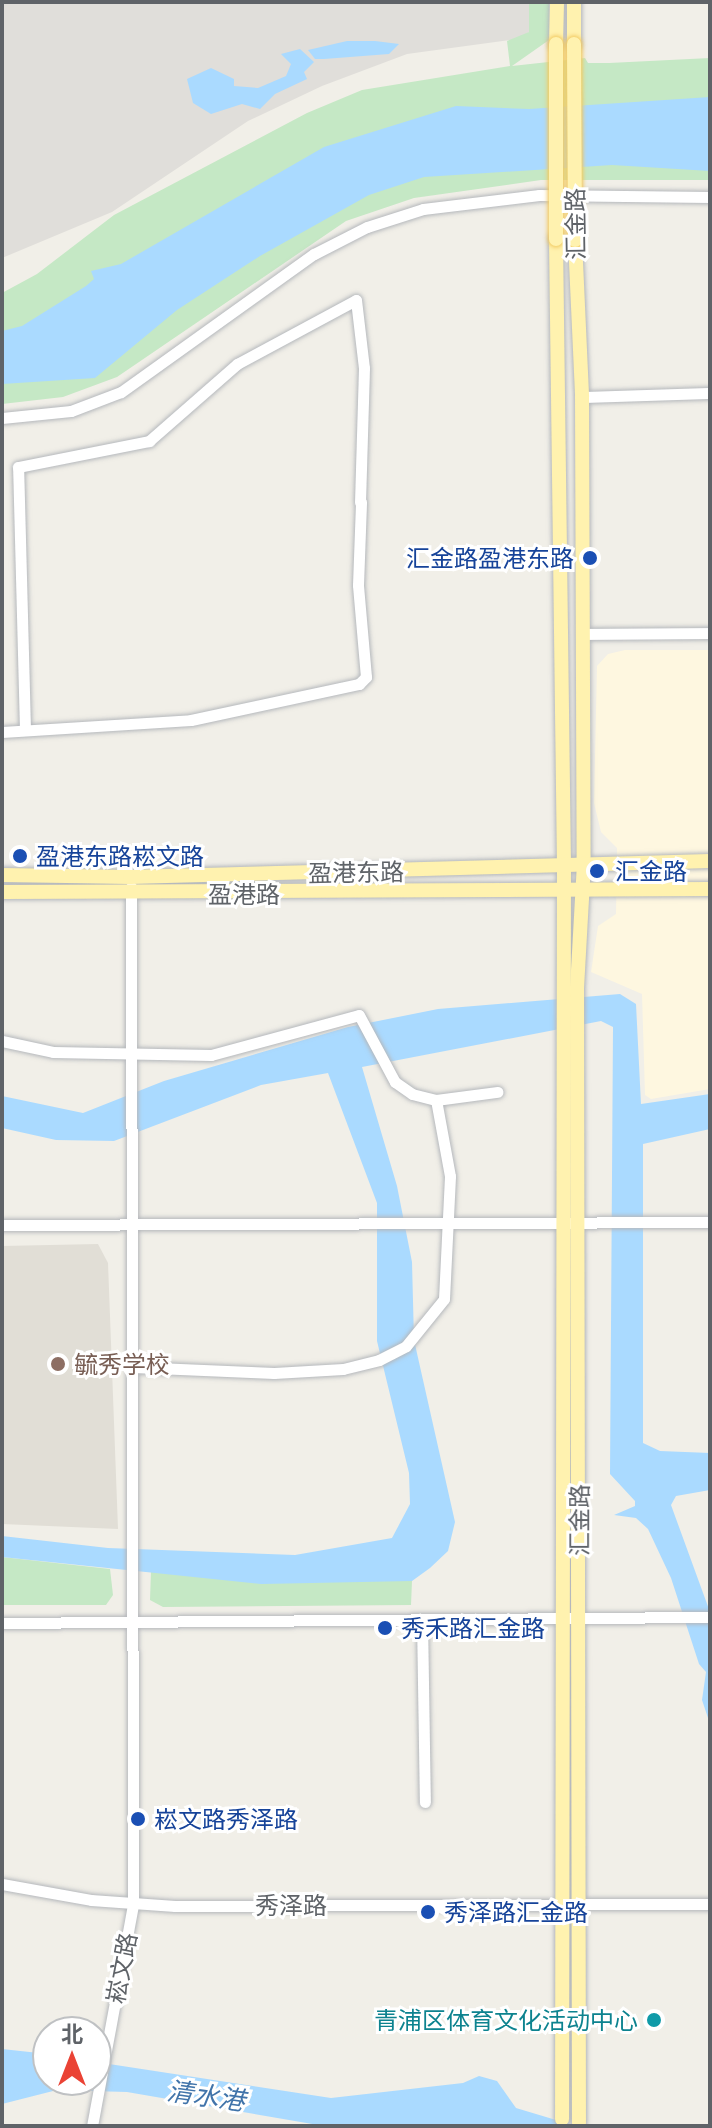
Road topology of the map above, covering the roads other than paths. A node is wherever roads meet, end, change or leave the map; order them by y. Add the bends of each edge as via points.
1 (557, 2) edge
2 (574, 2) edge
3 (710, 197) edge
4 (710, 393) edge
5 (582, 397) junction
6 (2, 418) edge
7 (710, 633) edge
8 (582, 634) junction
9 (25, 730) junction
10 (2, 732) edge
11 (710, 861) edge
12 (584, 863) junction
13 (564, 864) junction
14 (2, 875) edge
15 (130, 877) junction
16 (710, 889) edge
17 (582, 890) junction
18 (564, 891) junction
19 (2, 892) edge
20 (132, 893) junction
21 (2, 1041) edge
22 (131, 1055) junction
23 (497, 1092) dead end
24 (436, 1100) junction
25 (569, 1221) junction
26 (448, 1222) junction
27 (710, 1222) edge
28 (132, 1223) junction
29 (2, 1225) edge
30 (133, 1367) junction
31 (560, 1617) junction
32 (579, 1617) junction
33 (710, 1617) edge
34 (422, 1619) junction
35 (2, 1623) edge
36 (133, 1624) junction
37 (425, 1802) dead end
38 (2, 1884) edge
39 (561, 1903) junction
40 (582, 1903) junction
41 (133, 1904) junction
42 (710, 1904) edge
43 (562, 2122) edge
44 (579, 2124) edge
45 (92, 2126) edge

1 - 13 main road, 汇金路, bridge
2 - 5 main road, 汇金路, bridge
3 - 6 street via 539,195 423,209 367,227 314,254 121,392 71,411
4 - 5 street
5 - 8 main road, 汇金路
7 - 8 street
8 - 12 main road, 汇金路
9 - 9 street via 191,720 359,684 366,677 358,585 364,368 356,300 237,364 149,441 18,467
9 - 10 street
11 - 12 main road, 盈港东路
12 - 13 main road, 盈港东路
12 - 17 main road, 汇金路
13 - 15 main road, 盈港东路
13 - 18 main road, 汇金路
14 - 15 main road, 盈港东路
15 - 20 street, 崧文路
16 - 17 main road
17 - 18 main road, 盈港路
17 - 25 main road, 汇金路
18 - 20 main road, 盈港路
18 - 25 main road, 汇金路 via 561,1042
19 - 20 main road, 盈港路
20 - 22 street, 崧文路
21 - 22 street via 53,1052
22 - 24 street via 211,1055 359,1015 395,1082 412,1094
22 - 28 street, 崧文路
23 - 24 street
24 - 26 street via 450,1176
25 - 26 street
25 - 27 street
25 - 31 main road, 汇金路
25 - 32 main road, 汇金路
26 - 28 street
26 - 30 street via 444,1299 406,1346 379,1360 274,1373
28 - 29 street
28 - 30 street, 崧文路
30 - 36 street, 崧文路
31 - 32 street
31 - 34 street
31 - 39 main road, 汇金路
32 - 33 street
32 - 40 main road, 汇金路
34 - 36 street
34 - 37 street
35 - 36 street
36 - 41 street, 崧文路
38 - 41 street, 秀泽路
39 - 40 street, 秀泽路
39 - 41 street, 秀泽路
39 - 43 main road, 汇金路
40 - 42 street, 秀泽路
40 - 44 main road, 汇金路
41 - 45 street, 崧文路

